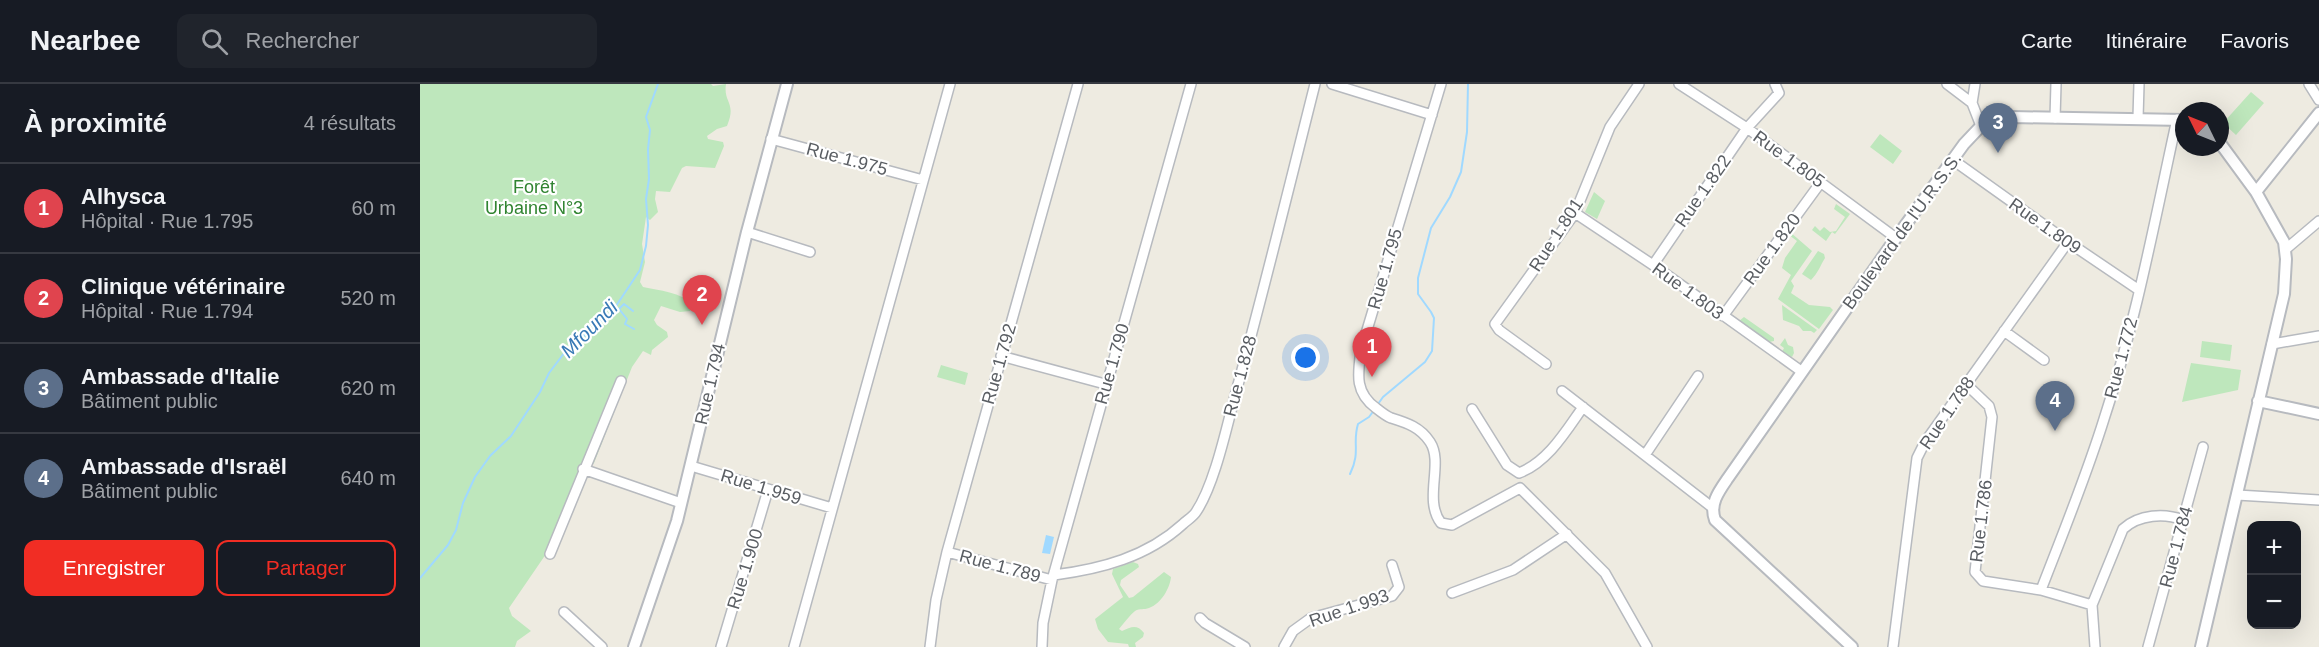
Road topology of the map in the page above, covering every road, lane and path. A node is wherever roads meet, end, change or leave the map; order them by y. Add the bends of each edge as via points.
1 (787, 84) edge
2 (950, 84) edge
3 (1078, 84) edge
4 (1191, 84) edge
5 (1315, 84) edge
6 (1332, 84) edge
7 (1442, 84) edge
8 (1639, 84) edge
9 (1679, 84) edge
10 (1947, 84) edge
11 (1975, 84) edge
12 (2056, 84) edge
13 (2139, 84) edge
14 (2309, 84) edge
15 (1777, 88) edge
16 (2319, 100) edge
17 (1972, 103) junction
18 (2319, 113) edge
19 (1432, 115) junction
20 (2055, 118) junction
21 (2138, 118) junction
22 (2175, 119) edge
23 (1981, 126) junction
24 (1746, 128) junction
25 (771, 139) junction
26 (2175, 140) edge
27 (2229, 154) edge
28 (1953, 160) junction
29 (923, 180) junction
30 (1821, 182) junction
31 (2256, 192) junction
32 (1575, 213) junction
33 (2319, 221) edge
34 (747, 232) junction
35 (1896, 238) junction
36 (2068, 242) junction
37 (2286, 249) junction
38 (810, 252) dead end
39 (1653, 265) junction
40 (2139, 290) junction
41 (1723, 316) junction
42 (2004, 332) junction
43 (2319, 336) edge
44 (2272, 344) junction
45 (1001, 356) junction
46 (2044, 360) dead end
47 (1546, 364) dead end
48 (1801, 371) junction
49 (1698, 376) dead end
50 (621, 381) dead end
51 (1105, 384) junction
52 (1966, 385) junction
53 (1562, 391) dead end
54 (2258, 401) junction
55 (1583, 407) junction
56 (1472, 409) dead end
57 (2319, 414) edge
58 (2203, 447) dead end
59 (1645, 455) junction
60 (691, 466) junction
61 (583, 469) junction
62 (1519, 473) junction
63 (1520, 488) junction
64 (768, 490) junction
65 (2237, 495) junction
66 (2319, 500) edge
67 (681, 503) junction
68 (832, 508) junction
69 (1713, 508) junction
70 (2183, 520) junction
71 (1567, 534) junction
72 (947, 552) junction
73 (550, 554) dead end
74 (1392, 565) dead end
75 (1053, 577) junction
76 (2042, 590) junction
77 (1452, 593) dead end
78 (2092, 605) junction
79 (564, 612) dead end
80 (1200, 618) dead end
81 (602, 647) edge
82 (634, 647) edge
83 (721, 647) edge
84 (794, 647) edge
85 (930, 647) edge
86 (1042, 647) edge
87 (1245, 647) edge
88 (1284, 647) edge
89 (1647, 647) edge
90 (1852, 647) edge
91 (1893, 647) edge
92 (2095, 647) edge
93 (2148, 647) edge
94 (2201, 647) edge

1 - 25 street, Rue 1.794
2 - 29 street
3 - 45 street, Rue 1.792
4 - 51 street, Rue 1.790
5 - 75 street, Rue 1.828 via 1224,437 1207,490 1195,513 1146,551 1112,564
6 - 19 street
7 - 19 street
8 - 32 street, Rue 1.801 via 1610,127
9 - 24 street, Rue 1.805
10 - 17 street
11 - 17 street
12 - 20 street
13 - 21 street
14 - 16 street
15 - 24 street, Rue 1.822
17 - 23 street
18 - 31 street
19 - 63 street, Rue 1.795 via 1362,350 1360,392 1389,417 1409,423 1431,444 1433,499 1441,523 1452,525
20 - 21 street
20 - 23 street via 2012,117
21 - 22 street
23 - 28 street, Boulevard de l'U.R.S.S.
24 - 30 street, Rue 1.805
24 - 39 street, Rue 1.822
25 - 29 street, Rue 1.975
25 - 34 street, Rue 1.794
26 - 40 street, Rue 1.772
27 - 31 street
28 - 35 street, Boulevard de l'U.R.S.S.
28 - 36 street, Rue 1.809
29 - 68 street
30 - 35 street, Rue 1.805
30 - 41 street, Rue 1.820
31 - 37 street
32 - 39 street, Rue 1.803
32 - 47 street, Rue 1.801 via 1495,324
33 - 37 street
34 - 38 street
34 - 60 street, Rue 1.794
35 - 48 street, Boulevard de l'U.R.S.S.
36 - 40 street, Rue 1.809
36 - 42 street, Rue 1.788
37 - 44 street via 2284,294
39 - 41 street, Rue 1.803
40 - 76 street, Rue 1.772 via 2104,420
41 - 48 street, Rue 1.803
42 - 46 street
42 - 52 street, Rue 1.788
43 - 44 street
44 - 54 street
45 - 51 street
45 - 72 street, Rue 1.792
48 - 69 street, Boulevard de l'U.R.S.S. via 1715,497
49 - 59 street
50 - 61 street
51 - 75 street, Rue 1.790
52 - 76 street, Rue 1.786 via 1989,406 1992,417 1975,572 1983,580
52 - 91 street, Rue 1.788 via 1917,458
53 - 55 street
54 - 57 street
54 - 65 street
55 - 59 street
55 - 62 street via 1538,463
56 - 62 street via 1507,465
58 - 70 street, Rue 1.784
59 - 69 street
60 - 64 street, Rue 1.959
60 - 67 street, Rue 1.794
61 - 67 street
61 - 73 street
62 - 63 street
63 - 71 street
64 - 68 street, Rue 1.959
64 - 83 street, Rue 1.900
65 - 66 street
65 - 94 street
67 - 82 street, Rue 1.794
68 - 84 street
69 - 90 street via 1721,528
70 - 78 street via 2161,514 2123,529
70 - 93 street, Rue 1.784
71 - 77 street via 1513,570
71 - 89 street via 1605,573
72 - 75 street, Rue 1.789
72 - 85 street, Rue 1.792
74 - 88 street, Rue 1.993 via 1399,587 1392,596 1311,618 1293,631
75 - 86 street, Rue 1.790
76 - 78 street, Rue 1.786
78 - 92 street
79 - 81 street
80 - 87 street

